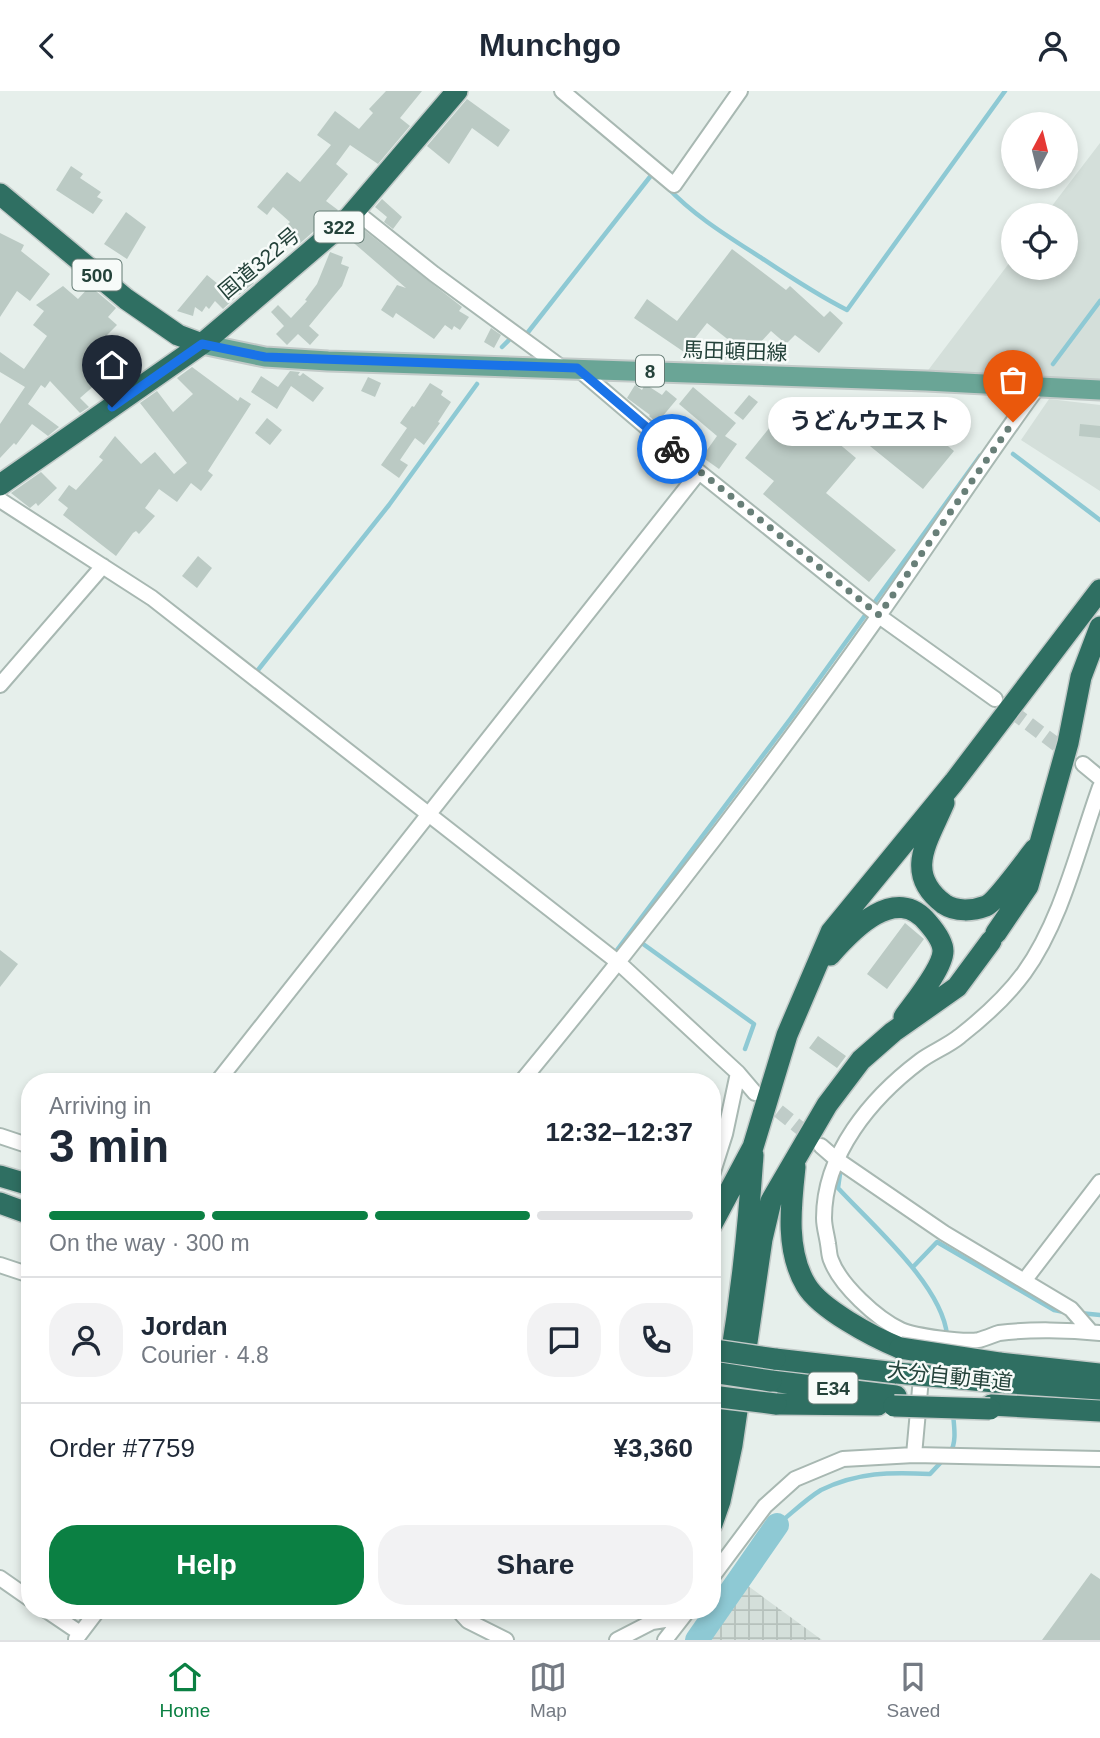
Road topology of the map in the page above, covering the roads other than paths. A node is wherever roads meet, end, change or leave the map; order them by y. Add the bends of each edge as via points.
1 (457, 91) edge
2 (562, 91) edge
3 (740, 91) edge
4 (0, 194) edge
5 (355, 211) junction
6 (202, 344) junction
7 (569, 368) junction
8 (1038, 387) junction
9 (1100, 390) edge
10 (699, 472) junction
11 (0, 485) edge
12 (0, 500) edge
13 (103, 566) junction
14 (1100, 590) edge
15 (879, 615) junction
16 (1100, 628) edge
17 (0, 685) edge
18 (995, 699) tunnel mouth
19 (1083, 764) tunnel mouth
20 (1100, 778) edge
21 (954, 782) junction
22 (1100, 787) edge
23 (431, 815) junction
24 (1043, 839) junction
25 (619, 963) junction
26 (815, 973) junction
27 (893, 1032) junction
28 (224, 1073) edge
29 (529, 1073) edge
30 (738, 1073) junction
31 (755, 1093) tunnel mouth
32 (0, 1136) edge
33 (21, 1143) edge
34 (821, 1146) tunnel mouth
35 (721, 1147) edge
36 (753, 1147) junction
37 (797, 1154) junction
38 (836, 1159) junction
39 (0, 1176) edge
40 (21, 1182) edge
41 (1100, 1182) edge
42 (0, 1201) edge
43 (721, 1207) edge
44 (21, 1209) edge
45 (0, 1265) edge
46 (21, 1272) edge
47 (1024, 1281) junction
48 (1096, 1333) edge
49 (925, 1336) junction
50 (721, 1351) edge
51 (997, 1372) junction
52 (721, 1373) edge
53 (1100, 1374) edge
54 (1100, 1389) edge
55 (721, 1397) edge
56 (895, 1401) junction
57 (1100, 1411) edge
58 (721, 1414) edge
59 (914, 1455) junction
60 (1100, 1459) edge
61 (721, 1496) edge
62 (721, 1565) edge
63 (0, 1578) edge
64 (21, 1593) edge
65 (56, 1619) edge
66 (91, 1619) edge
67 (466, 1619) edge
68 (671, 1619) edge
69 (681, 1619) edge
70 (77, 1637) edge
71 (506, 1640) edge
72 (617, 1640) edge
73 (665, 1640) edge

1 - 5 highway, 国道322号 / 322
2 - 3 street via 674,185
4 - 6 highway, 500 via 126,299 178,335
5 - 6 highway, 国道322号 / 322
5 - 7 street via 444,282
6 - 7 main road, 馬田頓田線 / 8 via 265,357
6 - 11 highway, 322
7 - 8 main road, 馬田頓田線 / 8
7 - 10 street
8 - 9 main road, 馬田頓田線 / 8
8 - 15 street
10 - 15 street
10 - 23 street
12 - 13 street
13 - 17 street
13 - 23 street via 152,598
14 - 21 highway
15 - 18 street
15 - 25 street
16 - 24 highway via 1082,677
19 - 20 street
21 - 24 highway via 922,853 921,874 930,893 949,907 968,911 989,905
21 - 26 highway via 831,932
22 - 38 street via 1061,901 1023,974 959,1038 921,1060 890,1086 853,1128
23 - 25 street
23 - 28 street
24 - 27 highway via 1028,885 957,987
25 - 29 street
25 - 30 street
26 - 27 highway via 848,935 882,909 904,908 924,918 937,934 943,952 934,975
26 - 36 highway via 787,1035
27 - 37 highway via 861,1060
30 - 31 street
30 - 35 street
32 - 33 street
34 - 38 street
36 - 43 highway
36 - 58 highway via 747,1234
37 - 51 highway, bridge via 790,1209 795,1250 806,1285 818,1299 870,1336
37 - 61 highway via 768,1213
38 - 47 street
38 - 49 street via 824,1218 831,1260 864,1305 902,1331
39 - 40 highway
41 - 47 street
42 - 44 highway
45 - 46 street
47 - 48 street via 1071,1309
48 - 49 street via 999,1333 977,1341
49 - 59 street
50 - 51 highway, 大分自動車道 / E34, bridge via 897,1373
51 - 53 highway
51 - 54 highway, 大分自動車道 / E34
52 - 56 highway, 大分自動車道 / E34, bridge
55 - 56 highway, bridge via 776,1404
56 - 57 highway, 大分自動車道 / E34, bridge
59 - 60 street
59 - 62 street via 843,1459 795,1479 765,1506
63 - 64 street
65 - 70 street
66 - 70 street
67 - 71 street
68 - 72 street via 652,1622
69 - 73 street

